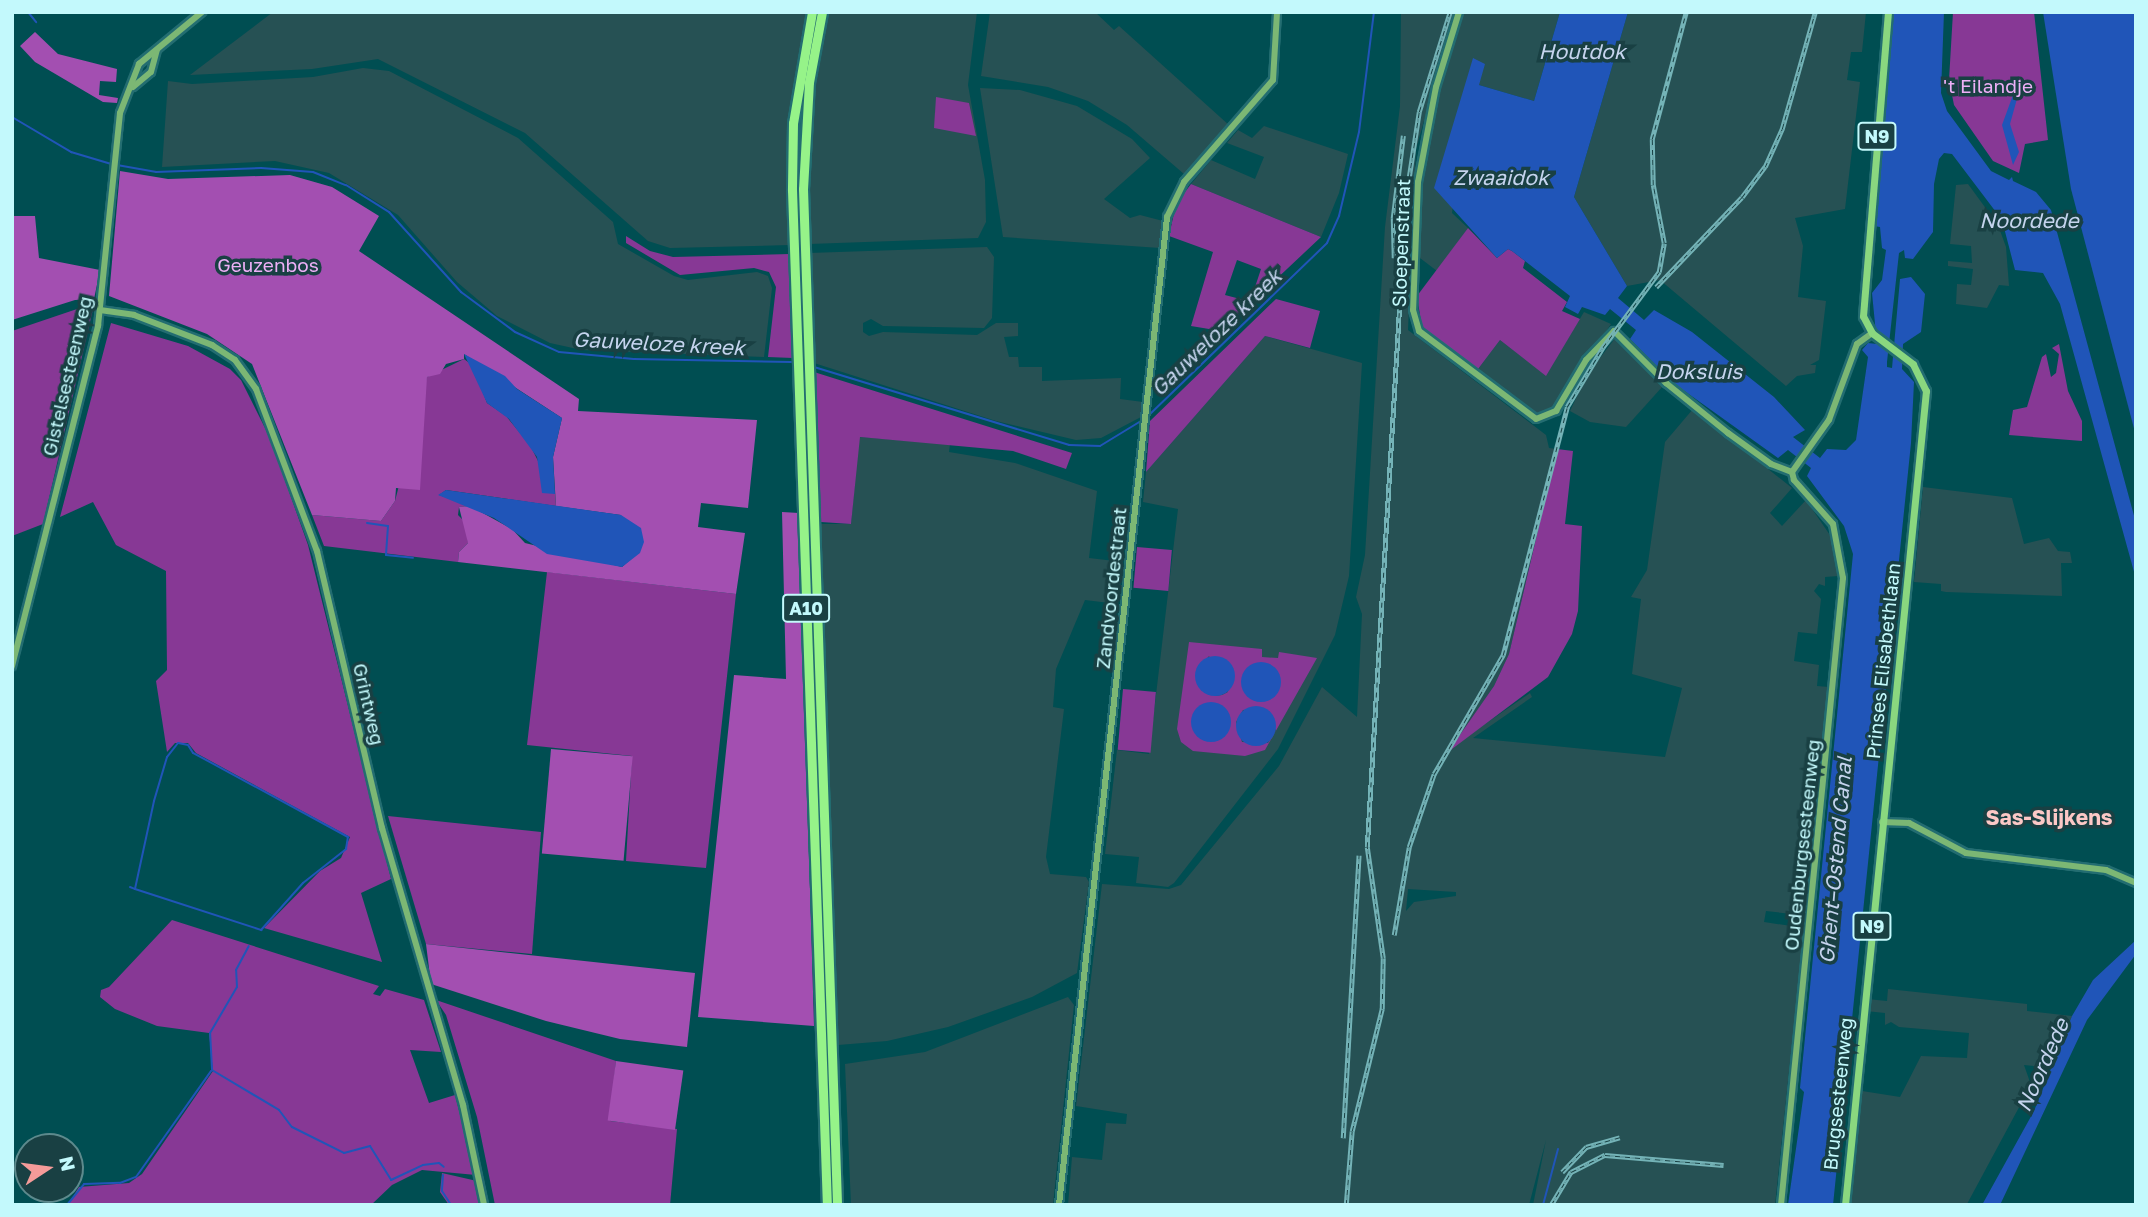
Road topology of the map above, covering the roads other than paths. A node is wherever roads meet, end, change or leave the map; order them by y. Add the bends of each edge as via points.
1 (202, 12) edge
2 (811, 12) edge
3 (822, 12) edge
4 (1277, 12) edge
5 (1459, 12) edge
6 (1888, 12) edge
7 (148, 63) junction
8 (140, 73) junction
9 (100, 310) junction
10 (1875, 335) junction
11 (1792, 472) junction
12 (12, 666) edge
13 (1882, 822) junction
14 (2136, 883) edge
15 (1865, 986) joint
16 (484, 1205) edge
17 (827, 1205) edge
18 (837, 1205) edge
19 (1059, 1205) edge
20 (1781, 1205) edge
21 (1845, 1205) edge

1 - 7 street via 164,41
2 - 17 highway, A10 via 793,123 792,190
3 - 18 highway, A10 via 809,82 803,189
4 - 19 street, Zandvoordestraat via 1273,80 1170,204
5 - 11 street, Sloepenstraat via 1444,55 1421,157 1415,325 1430,342 1536,419 1556,411 1586,360 1607,333 1616,333 1666,383 1728,433 1771,464
6 - 10 main road, N9 via 1862,302 1865,322
7 - 8 street
7 - 8 street via 149,74
8 - 9 street, Gistelsesteenweg via 118,124
9 - 12 street, Gistelsesteenweg
9 - 16 street, Grintweg via 134,315 212,345 235,360 256,389 317,551 382,828 463,1105
10 - 11 street via 1857,344 1834,409
10 - 13 main road, Prinses Elisabethlaan / N9 via 1915,367 1926,391
11 - 20 street, Oudenburgsesteenweg via 1836,532 1843,578
13 - 14 street via 1914,826 1966,853 2092,867
13 - 15 main road, Prinses Elisabethlaan / N9
15 - 21 main road, Brugsesteenweg / N9

